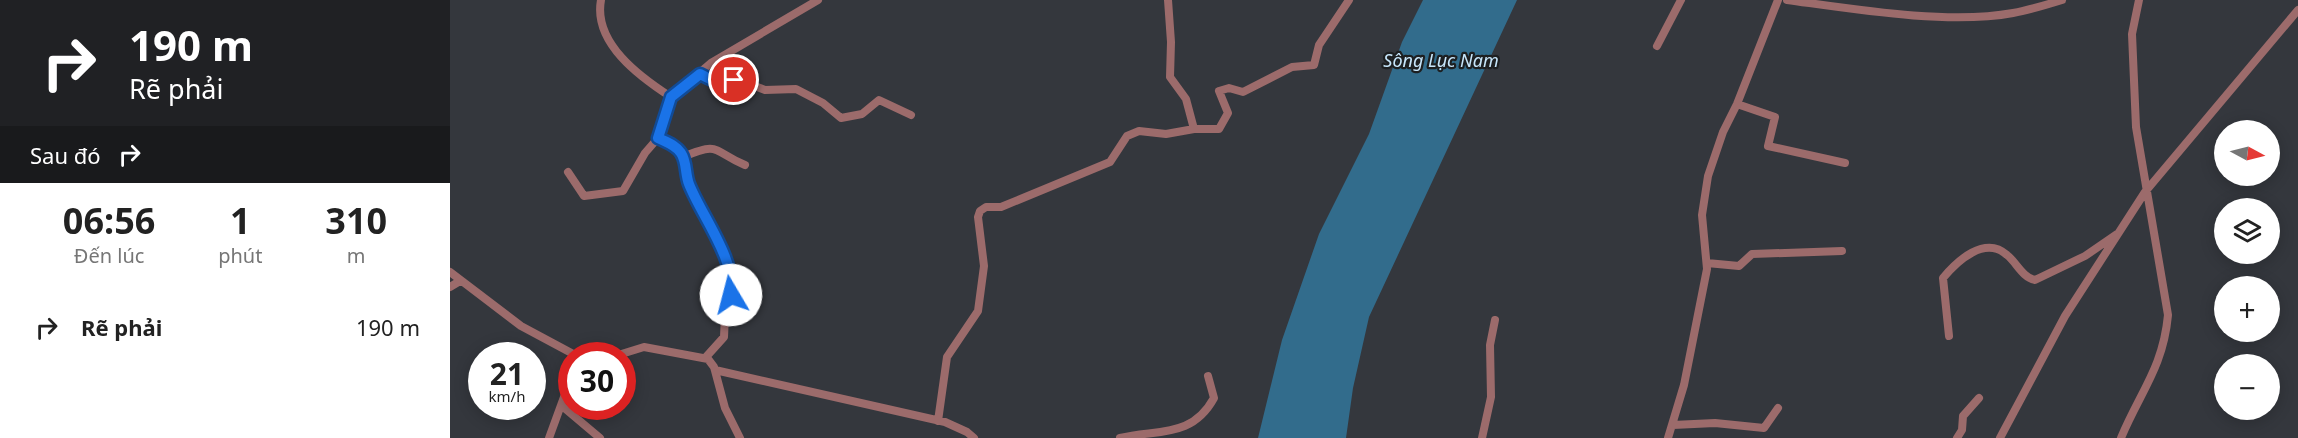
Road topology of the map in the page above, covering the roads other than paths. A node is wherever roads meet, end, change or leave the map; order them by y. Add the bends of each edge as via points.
1 (601, 0) edge
2 (818, 0) edge
3 (1168, 0) edge
4 (1349, 0) edge
5 (1681, 0) edge
6 (1778, 0) edge
7 (1787, 0) edge
8 (2062, 0) edge
9 (2139, 0) edge
10 (2298, 10) edge
11 (1656, 46) dead end
12 (700, 74) junction
13 (671, 97) junction
14 (1737, 104) junction
15 (911, 115) dead end
16 (1194, 129) junction
17 (658, 138) junction
18 (683, 157) junction
19 (1845, 163) dead end
20 (745, 165) dead end
21 (568, 172) dead end
22 (2145, 192) junction
23 (2120, 232) junction
24 (1842, 251) dead end
25 (1707, 263) junction
26 (450, 272) edge
27 (460, 281) junction
28 (450, 287) edge
29 (1495, 320) dead end
30 (1949, 336) dead end
31 (558, 346) edge
32 (636, 349) edge
33 (706, 357) junction
34 (715, 370) junction
35 (1208, 376) dead end
36 (1979, 398) dead end
37 (1778, 408) dead end
38 (558, 416) edge
39 (579, 420) edge
40 (938, 421) junction
41 (1673, 424) junction
42 (549, 438) edge
43 (600, 438) edge
44 (740, 438) edge
45 (974, 438) edge
46 (1120, 438) edge
47 (1482, 438) edge
48 (1668, 438) edge
49 (1957, 438) edge
50 (2000, 438) edge
51 (2121, 438) edge

1 - 13 street via 601,20 617,52 639,75
2 - 12 street via 711,63
3 - 16 street via 1170,77 1186,99
4 - 16 street via 1319,45 1314,65 1292,67 1243,92 1221,89 1219,95 1228,113 1223,126 1216,131
5 - 11 street
6 - 14 street
7 - 8 street via 1964,17 2012,14
9 - 22 street via 2132,56
10 - 22 street
12 - 13 street
12 - 15 street via 718,83 739,80 765,90 796,89 841,118 862,114 879,100
13 - 17 street
14 - 19 street via 1775,117 1768,146
14 - 25 street via 1715,154 1704,196
16 - 40 street via 1166,134 1139,131 1127,136 1110,162 1001,207 980,211 984,266 978,311 947,357
17 - 18 street via 674,146
17 - 21 street via 645,153 626,189 619,193 584,196
18 - 20 street via 714,147
18 - 33 street via 688,183 724,258 732,285 724,337
22 - 23 street
22 - 51 street via 2164,285 2166,329 2153,377
23 - 30 street via 2085,256 2035,280 2028,278 2008,255 1994,248 1973,252 1958,261 1943,278
23 - 50 street via 2065,316
24 - 25 street via 1752,254 1739,266
25 - 41 street
26 - 27 street
27 - 28 street
27 - 31 street via 521,326
29 - 47 street via 1490,345 1490,410
32 - 33 street via 644,347
33 - 34 street
34 - 40 street
34 - 44 street via 725,408
35 - 46 street via 1214,398 1200,420 1168,434
36 - 49 street via 1963,416
37 - 41 street via 1764,428
38 - 42 street
39 - 43 street
40 - 45 street via 962,429
41 - 48 street

